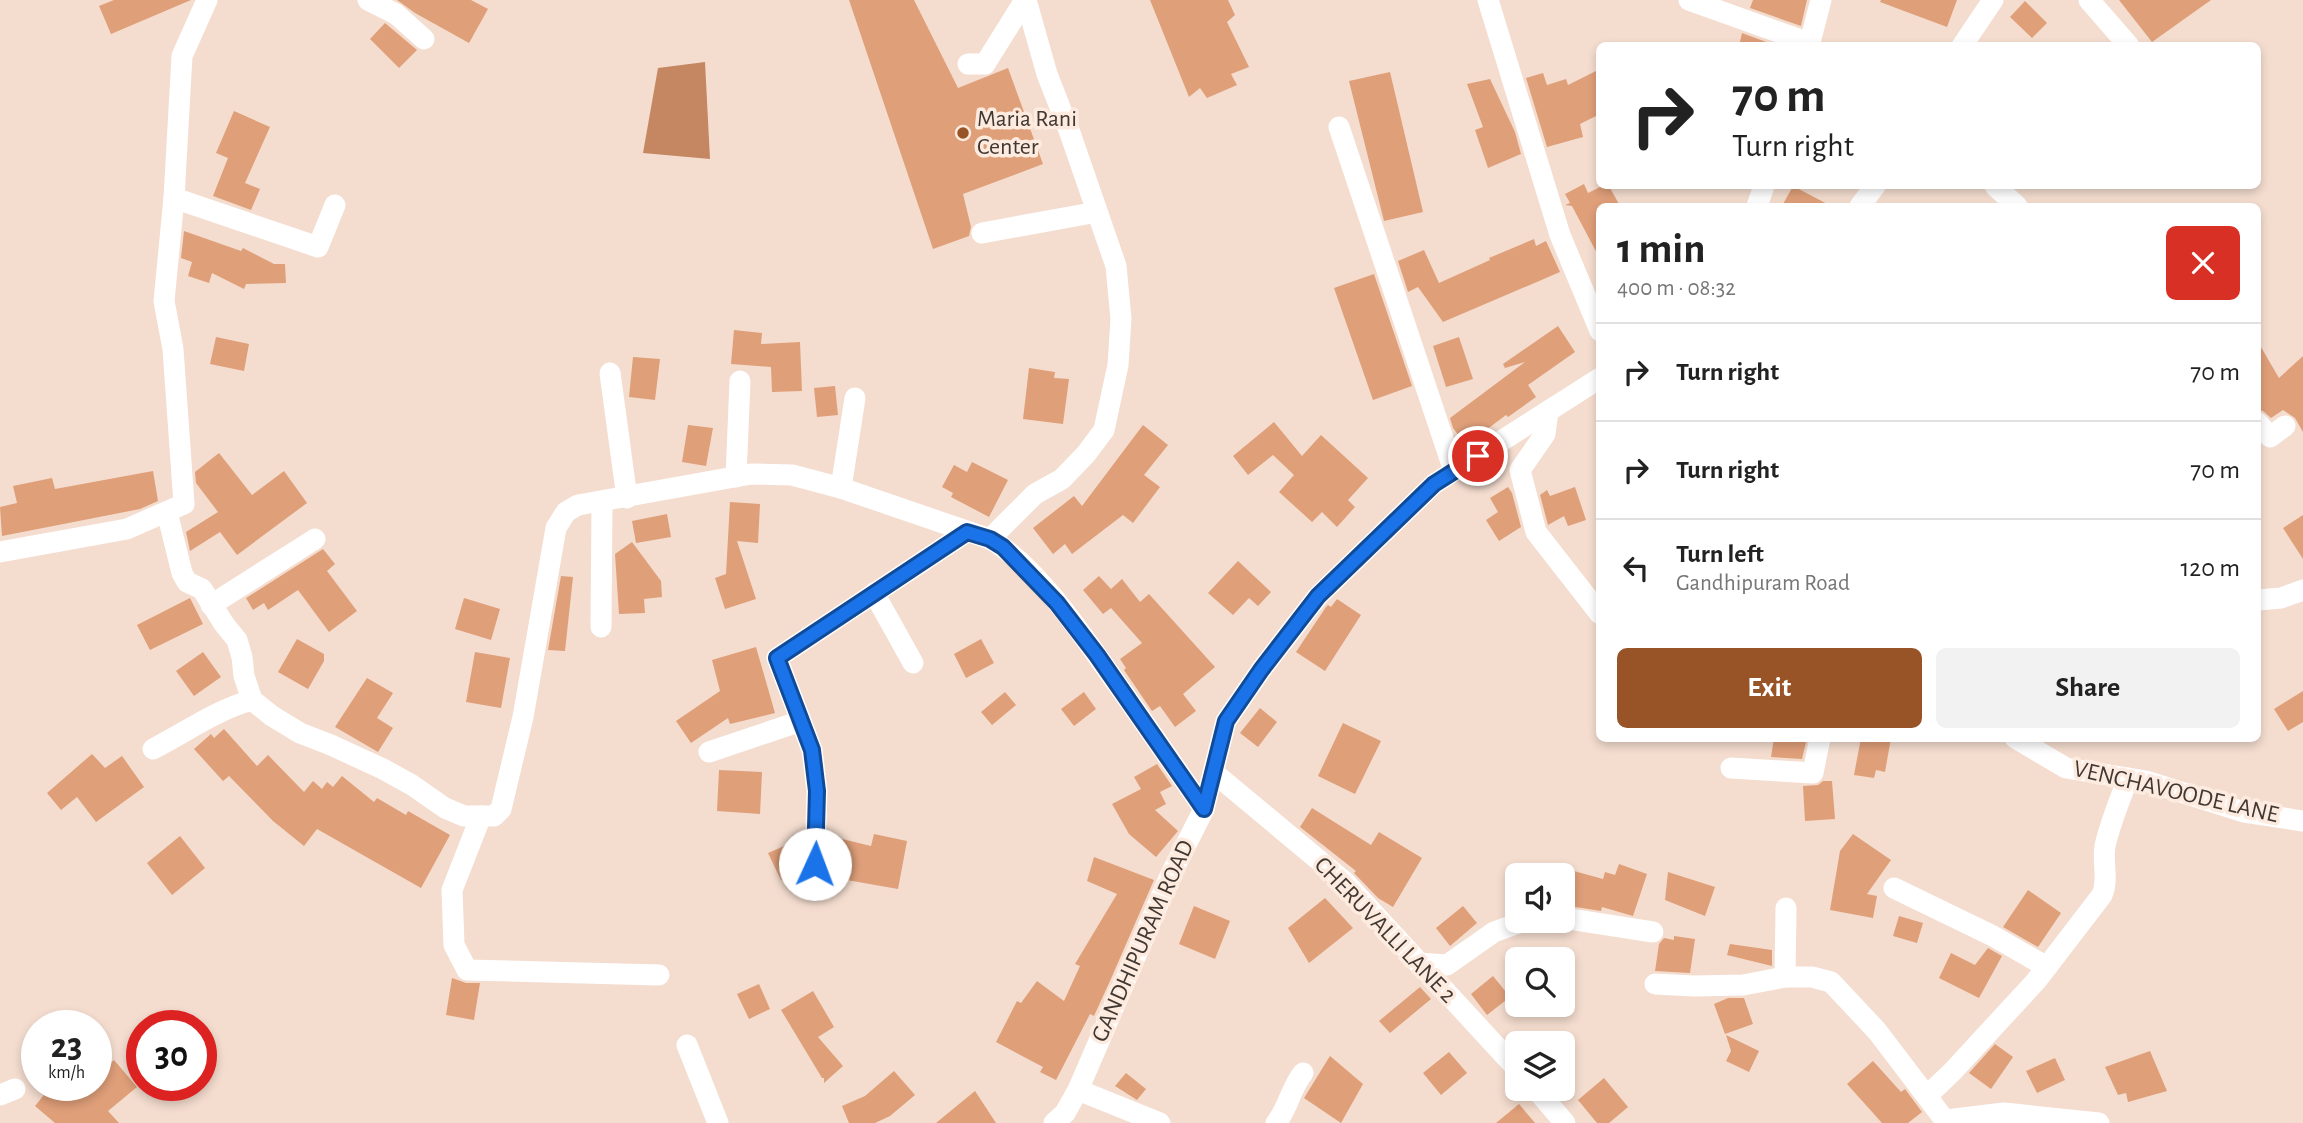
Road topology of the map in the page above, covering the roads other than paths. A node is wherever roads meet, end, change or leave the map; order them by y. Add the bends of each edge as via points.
1 (207, 0) edge
2 (368, 0) edge
3 (1025, 0) edge
4 (1488, 0) edge
5 (1689, 0) edge
6 (1821, 0) edge
7 (1993, 0) edge
8 (2089, 0) edge
9 (425, 38) dead end
10 (1804, 42) edge
11 (1810, 42) edge
12 (1965, 42) edge
13 (2126, 42) edge
14 (968, 64) dead end
15 (1339, 127) dead end
16 (1998, 189) edge
17 (174, 198) junction
18 (2014, 203) edge
19 (335, 205) dead end
20 (1097, 212) junction
21 (982, 233) dead end
22 (1596, 321) edge
23 (610, 373) dead end
24 (740, 381) dead end
25 (1596, 381) edge
26 (855, 398) dead end
27 (1548, 411) junction
28 (2261, 426) edge
29 (2285, 426) dead end
30 (1454, 471) junction
31 (736, 477) junction
32 (841, 488) junction
33 (626, 498) junction
34 (602, 501) junction
35 (167, 512) junction
36 (967, 532) junction
37 (315, 539) dead end
38 (990, 539) junction
39 (0, 552) edge
40 (2303, 590) edge
41 (874, 593) junction
42 (2261, 600) edge
43 (211, 605) junction
44 (1596, 609) edge
45 (601, 627) dead end
46 (913, 663) dead end
47 (252, 700) junction
48 (801, 721) junction
49 (1819, 742) edge
50 (2026, 742) edge
51 (153, 749) dead end
52 (709, 752) dead end
53 (1731, 768) dead end
54 (1213, 772) junction
55 (2128, 778) junction
56 (1204, 809) junction
57 (481, 816) junction
58 (2303, 821) edge
59 (815, 864) dead end
60 (1894, 888) dead end
61 (1786, 908) dead end
62 (1575, 920) edge
63 (1505, 928) edge
64 (1653, 932) dead end
65 (1418, 963) junction
66 (2047, 967) junction
67 (659, 975) dead end
68 (1785, 977) junction
69 (1655, 984) dead end
70 (687, 1045) dead end
71 (1505, 1056) edge
72 (1303, 1073) dead end
73 (1078, 1090) junction
74 (1928, 1096) junction
75 (1546, 1101) edge
76 (1947, 1122) edge
77 (718, 1123) edge
78 (1054, 1123) edge
79 (1160, 1123) edge
80 (1276, 1123) edge
81 (1565, 1123) edge
82 (2099, 1123) edge

1 - 17 street via 182,56
2 - 9 street
3 - 14 street via 985,64
3 - 20 street
4 - 22 street via 1560,235
5 - 10 street
6 - 11 street
7 - 12 street
8 - 13 street
15 - 30 street
16 - 18 street
17 - 19 street via 318,247
17 - 35 street via 164,300 173,349 184,504
20 - 21 street
20 - 38 street via 1116,265 1121,319 1118,365 1104,430 1062,479 1035,494
23 - 33 street
24 - 31 street
25 - 27 street, GANDHIPURAM ROAD
26 - 32 street
27 - 30 street, GANDHIPURAM ROAD
27 - 44 street via 1545,434 1520,470 1536,532
28 - 29 street via 2270,437
30 - 54 street, GANDHIPURAM ROAD via 1434,484 1318,596 1226,721
31 - 32 street via 792,475
31 - 33 street
32 - 36 street
33 - 34 street
34 - 45 street
34 - 57 street via 572,508 556,528 502,809 494,816
35 - 39 street via 127,528
35 - 43 street via 182,573 187,582 202,589
36 - 38 street
36 - 41 street
37 - 43 street
38 - 56 street via 1036,579 1079,630
40 - 42 street
41 - 46 street
41 - 48 street via 777,658
43 - 47 street via 237,640
47 - 51 street via 215,713
47 - 57 street via 300,733 383,769 445,808 464,816
48 - 52 street
48 - 59 street via 812,750 817,791
49 - 53 street via 1813,773
50 - 55 street, VENCHAVOODE LANE via 2066,768
54 - 56 street, GANDHIPURAM ROAD
54 - 65 street, CHERUVALLI LANE 2 via 1345,882
55 - 58 street, VENCHAVOODE LANE via 2244,812
55 - 66 street via 2105,843 2105,889
56 - 73 street, GANDHIPURAM ROAD
57 - 67 street via 452,890 454,945 467,970
60 - 66 street
61 - 68 street
62 - 64 street
63 - 65 street via 1447,965
65 - 71 street, CHERUVALLI LANE 2
66 - 74 street
68 - 69 street via 1743,985
68 - 74 street via 1831,982
70 - 77 street
72 - 80 street
73 - 78 street, GANDHIPURAM ROAD
73 - 79 street
74 - 76 street
75 - 81 street
76 - 82 street via 2004,1114

